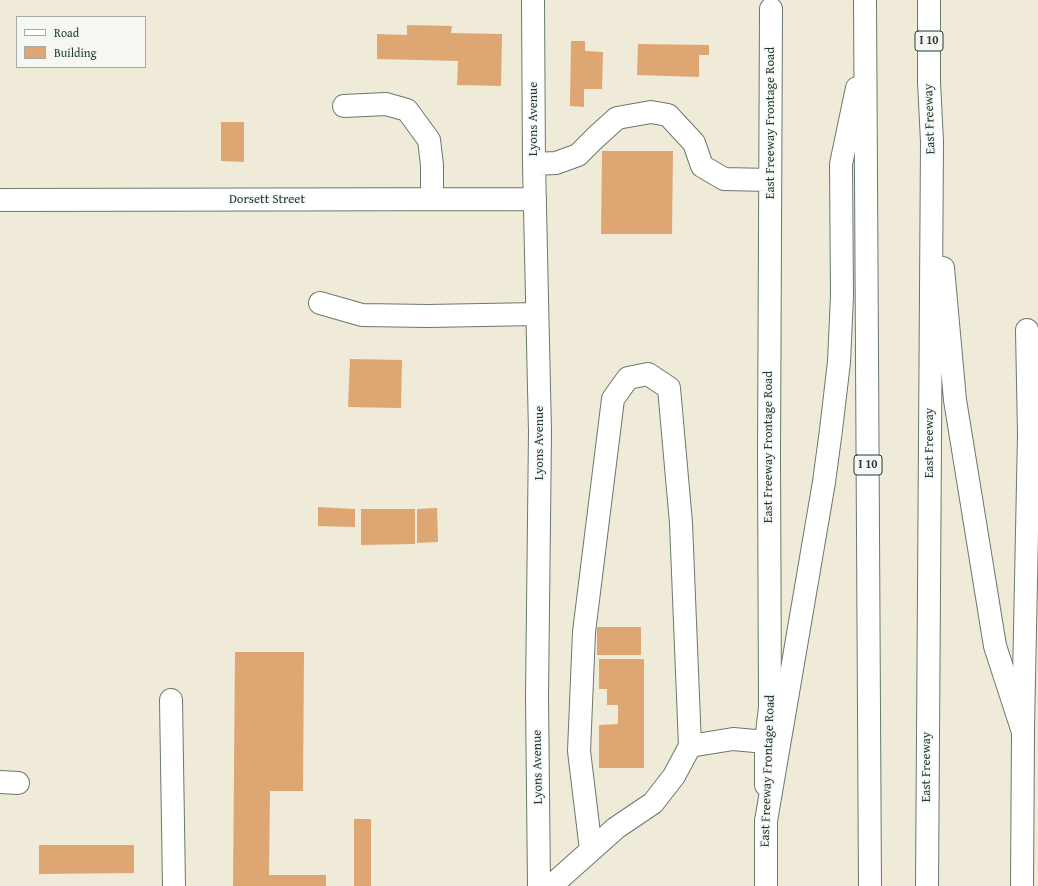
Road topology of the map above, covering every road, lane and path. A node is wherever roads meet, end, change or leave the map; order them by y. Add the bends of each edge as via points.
1 (533, 0) edge
2 (866, 0) edge
3 (929, 0) edge
4 (936, 0) edge
5 (771, 8) dead end
6 (866, 44) junction
7 (929, 82) junction
8 (344, 106) dead end
9 (932, 142) junction
10 (534, 164) junction
11 (770, 180) junction
12 (432, 199) junction
13 (535, 199) junction
14 (0, 200) edge
15 (320, 303) dead end
16 (537, 314) junction
17 (1027, 330) dead end
18 (1034, 434) edge
19 (171, 700) dead end
20 (1023, 732) junction
21 (766, 742) junction
22 (690, 746) junction
23 (766, 821) junction
24 (591, 850) junction
25 (174, 886) edge
26 (539, 886) edge
27 (551, 886) edge
28 (766, 886) edge
29 (870, 886) edge
30 (927, 886) edge
31 (1022, 886) edge

1 - 10 main road, Lyons Avenue
2 - 6 main road, I 10
3 - 7 main road, East Freeway / I 10
4 - 7 main road
5 - 11 main road, East Freeway Frontage Road
6 - 23 main road via 841,164 842,296 839,362 831,430
6 - 29 main road, I 10
7 - 9 main road, East Freeway / I 10
8 - 12 main road via 386,104 407,110 429,140
9 - 20 main road via 955,400 966,474 995,646
9 - 30 main road, East Freeway / I 10
10 - 11 main road via 556,164 578,155 617,118 651,112 668,115 694,143 702,166 724,179
10 - 13 main road, Lyons Avenue
11 - 21 main road, East Freeway Frontage Road via 770,707
12 - 13 main road, Dorsett Street
12 - 14 main road, Dorsett Street
13 - 16 main road, Lyons Avenue
15 - 16 main road via 362,315
16 - 26 main road, Lyons Avenue via 540,432
17 - 18 main road
18 - 20 main road
19 - 25 main road
20 - 31 main road
21 - 22 main road via 733,738
21 - 23 main road, East Freeway Frontage Road
22 - 24 main road via 674,776 653,803 616,828
22 - 24 main road via 681,523 669,388 648,374 628,378 613,399 584,632 579,750
23 - 28 main road, East Freeway Frontage Road
24 - 27 main road

